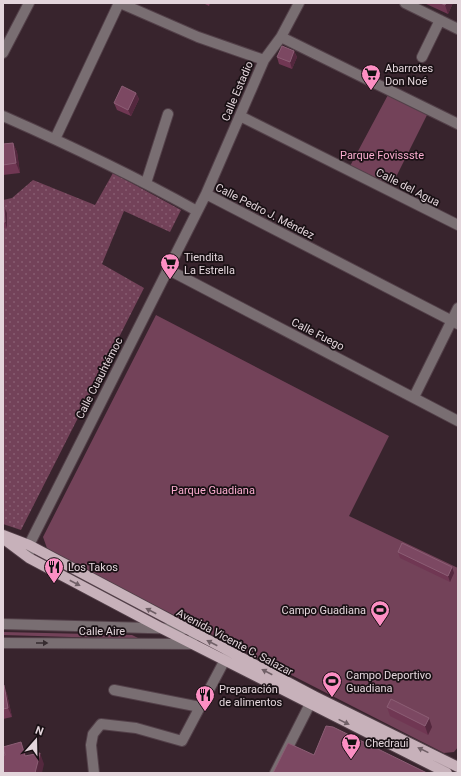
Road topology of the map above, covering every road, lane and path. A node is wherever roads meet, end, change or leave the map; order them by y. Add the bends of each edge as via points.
1 (29, 3) edge
2 (119, 3) edge
3 (300, 3) edge
4 (405, 3) edge
5 (440, 20) junction
6 (458, 29) edge
7 (281, 37) junction
8 (3, 53) edge
9 (422, 57) dead end
10 (264, 60) junction
11 (168, 114) dead end
12 (3, 116) edge
13 (240, 116) junction
14 (458, 124) edge
15 (55, 139) junction
16 (146, 183) junction
17 (206, 194) junction
18 (197, 211) junction
19 (458, 225) edge
20 (167, 270) junction
21 (458, 308) edge
22 (455, 322) edge
23 (414, 397) junction
24 (458, 421) edge
25 (3, 535) edge
26 (3, 538) edge
27 (29, 545) junction
28 (29, 558) junction
29 (3, 624) edge
30 (161, 628) junction
31 (185, 629) junction
32 (193, 639) junction
33 (3, 643) edge
34 (226, 656) junction
35 (114, 690) dead end
36 (312, 700) junction
37 (200, 707) junction
38 (456, 767) edge
39 (94, 773) edge
40 (275, 773) edge
41 (447, 773) edge

1 - 8 street
2 - 10 street
2 - 15 street
3 - 7 street, Calle Estadio
4 - 5 street
5 - 6 street
5 - 9 street
7 - 10 street, Calle Estadio
7 - 14 street
10 - 13 street, Calle Estadio
11 - 16 street
12 - 15 street
13 - 17 street, Calle Estadio
13 - 19 street, Calle del Agua
15 - 16 street
16 - 18 street
17 - 18 street, Calle Pedro J. Méndez
17 - 22 street, Calle Pedro J. Méndez
18 - 20 street, Calle Cuauhtémoc
20 - 23 street, Calle Fuego
20 - 27 street, Calle Cuauhtémoc
21 - 22 street
22 - 23 street
23 - 24 street, Calle Fuego
25 - 27 main road, Avenida Vicente C. Salazar
26 - 28 main road, Avenida Vicente C. Salazar
27 - 28 street, Calle Cuauhtémoc
31 -> 27 main road, Avenida Vicente C. Salazar
28 -> 30 main road, Avenida Vicente C. Salazar
29 - 30 street, Calle Aire
30 - 31 street, Calle Aire
30 - 32 main road, Avenida Vicente C. Salazar
31 - 32 main road, Avenida Vicente C. Salazar
33 -> 32 street, Calle Aire
32 - 34 main road, Avenida Vicente C. Salazar
34 - 36 main road, Avenida Vicente C. Salazar
34 - 37 street
35 - 37 street
38 -> 36 main road, Avenida Vicente C. Salazar
36 - 40 street
36 -> 41 main road, Avenida Vicente C. Salazar
37 - 39 street via 182,741 136,728 101,724 93,734 91,745

